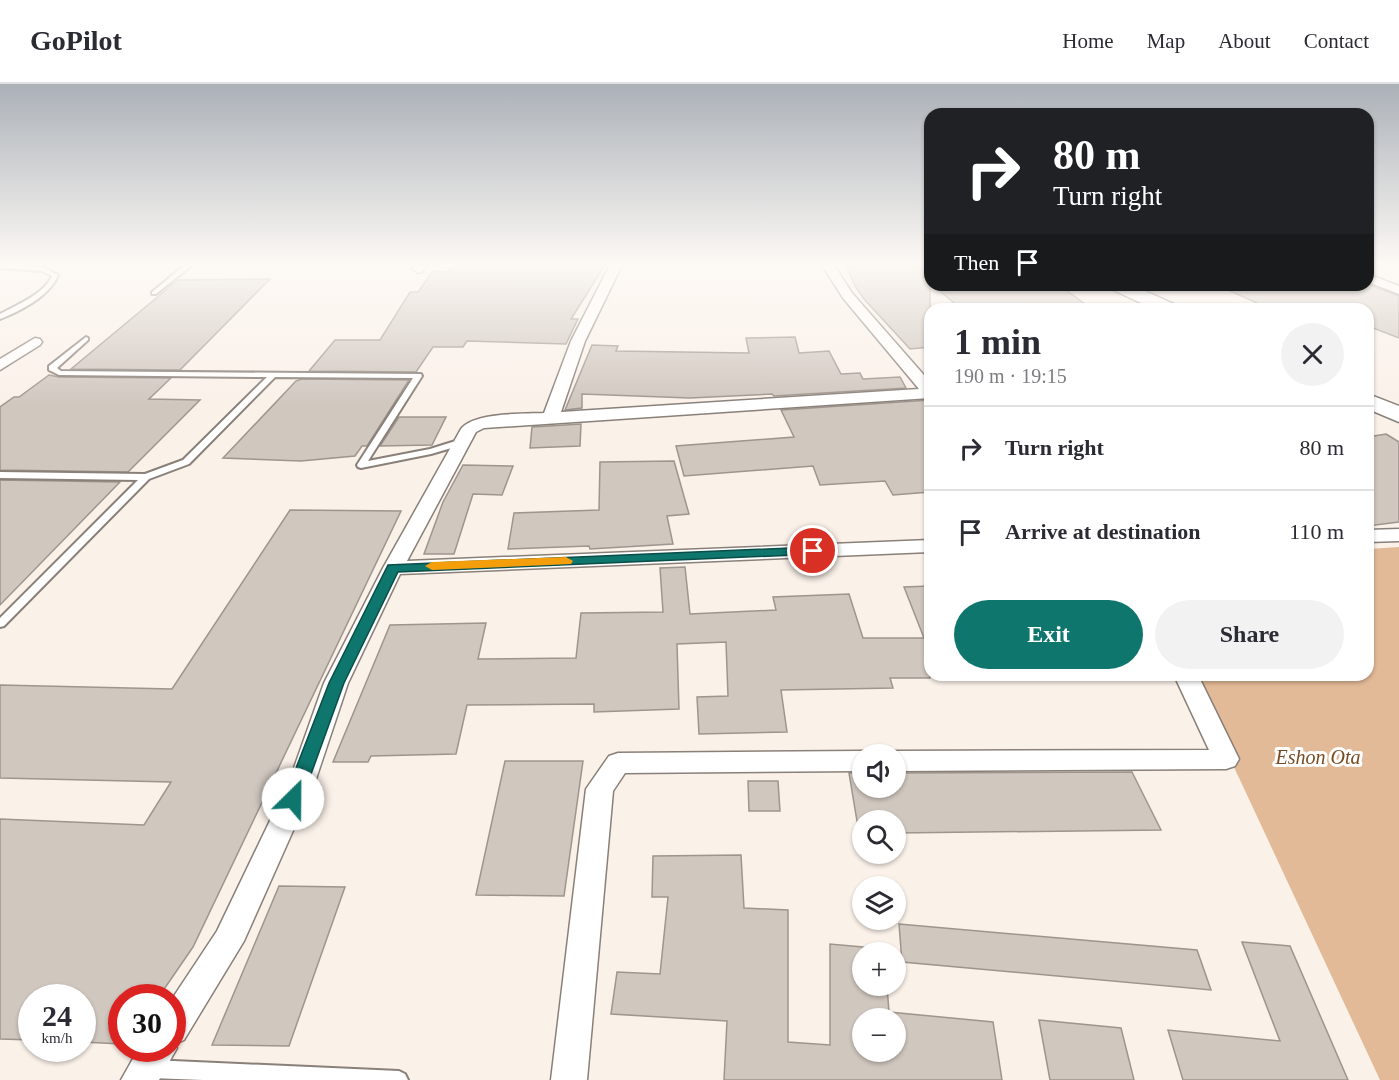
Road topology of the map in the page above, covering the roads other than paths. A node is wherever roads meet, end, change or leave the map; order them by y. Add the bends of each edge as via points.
1 (593, 311) edge
2 (861, 311) edge
3 (86, 339) dead end
4 (35, 342) dead end
5 (0, 366) edge
6 (274, 374) junction
7 (924, 385) edge
8 (924, 392) edge
9 (551, 417) junction
10 (462, 442) junction
11 (0, 475) edge
12 (146, 477) junction
13 (1399, 535) edge
14 (1374, 536) edge
15 (924, 546) edge
16 (393, 568) junction
17 (0, 624) edge
18 (1189, 681) edge
19 (852, 761) edge
20 (906, 761) edge
21 (186, 1007) edge
22 (149, 1066) edge
23 (399, 1080) edge
24 (569, 1080) edge

1 - 9 street
2 - 7 street
3 - 6 lane via 52,368 59,374
4 - 5 street
6 - 10 lane via 418,376 361,465
6 - 12 lane via 186,462
8 - 9 street
9 - 10 street via 480,423 469,429
10 - 16 street
11 - 12 lane
12 - 17 lane
13 - 14 street
15 - 16 street
16 - 21 street via 336,683 303,779 228,941
18 - 20 street via 1226,759
19 - 24 street via 618,763 600,789
22 - 23 lane

